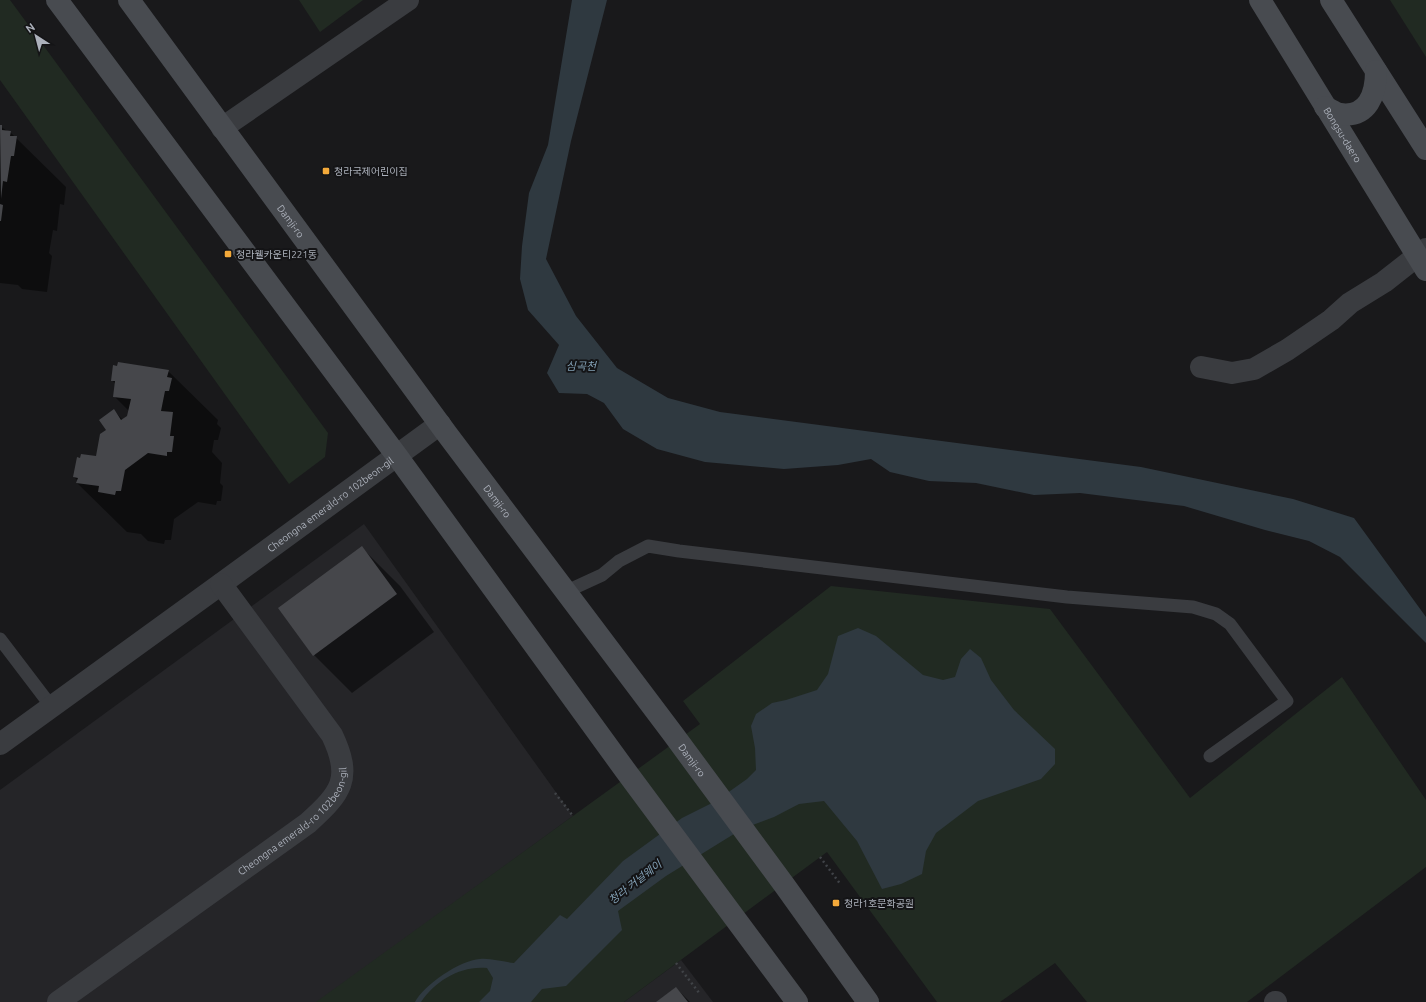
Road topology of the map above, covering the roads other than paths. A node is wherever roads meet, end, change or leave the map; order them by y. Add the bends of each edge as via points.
1 (129, 0) edge
2 (408, 0) edge
3 (1260, 0) edge
4 (1331, 0) edge
5 (58, 3) edge
6 (1376, 71) junction
7 (1325, 107) junction
8 (1417, 123) edge
9 (222, 128) junction
10 (1426, 149) edge
11 (1423, 259) edge
12 (1201, 367) dead end
13 (440, 424) junction
14 (397, 456) junction
15 (221, 584) junction
16 (566, 592) junction
17 (0, 639) edge
18 (51, 706) junction
19 (0, 744) edge
20 (1210, 756) dead end
21 (58, 1002) edge
22 (797, 1002) edge
23 (868, 1002) edge

1 - 9 main road, Damji-ro
2 - 9 street
3 - 7 main road, Bongsu-daero
4 - 6 main road
5 - 14 main road
6 - 7 main road via 1374,92 1370,101 1361,110 1351,114 1339,114
6 - 8 main road
7 - 11 main road, Bongsu-daero
8 - 10 main road
9 - 13 main road, Damji-ro
11 - 12 street via 1350,303 1331,320 1254,370 1232,373
13 - 14 street, Cheongna emerald-ro 102beon-gil
13 - 16 main road, Damji-ro
14 - 15 street, Cheongna emerald-ro 102beon-gil
14 - 22 main road
15 - 18 street, Cheongna emerald-ro 102beon-gil
15 - 21 street, Cheongna emerald-ro 102beon-gil via 332,735 340,751 343,770 339,788 328,805 308,823
16 - 20 lane via 602,575 648,546 1067,597 1193,607 1216,614 1230,624 1287,701
16 - 23 main road, Damji-ro
17 - 18 lane
18 - 19 street, Cheongna emerald-ro 102beon-gil

